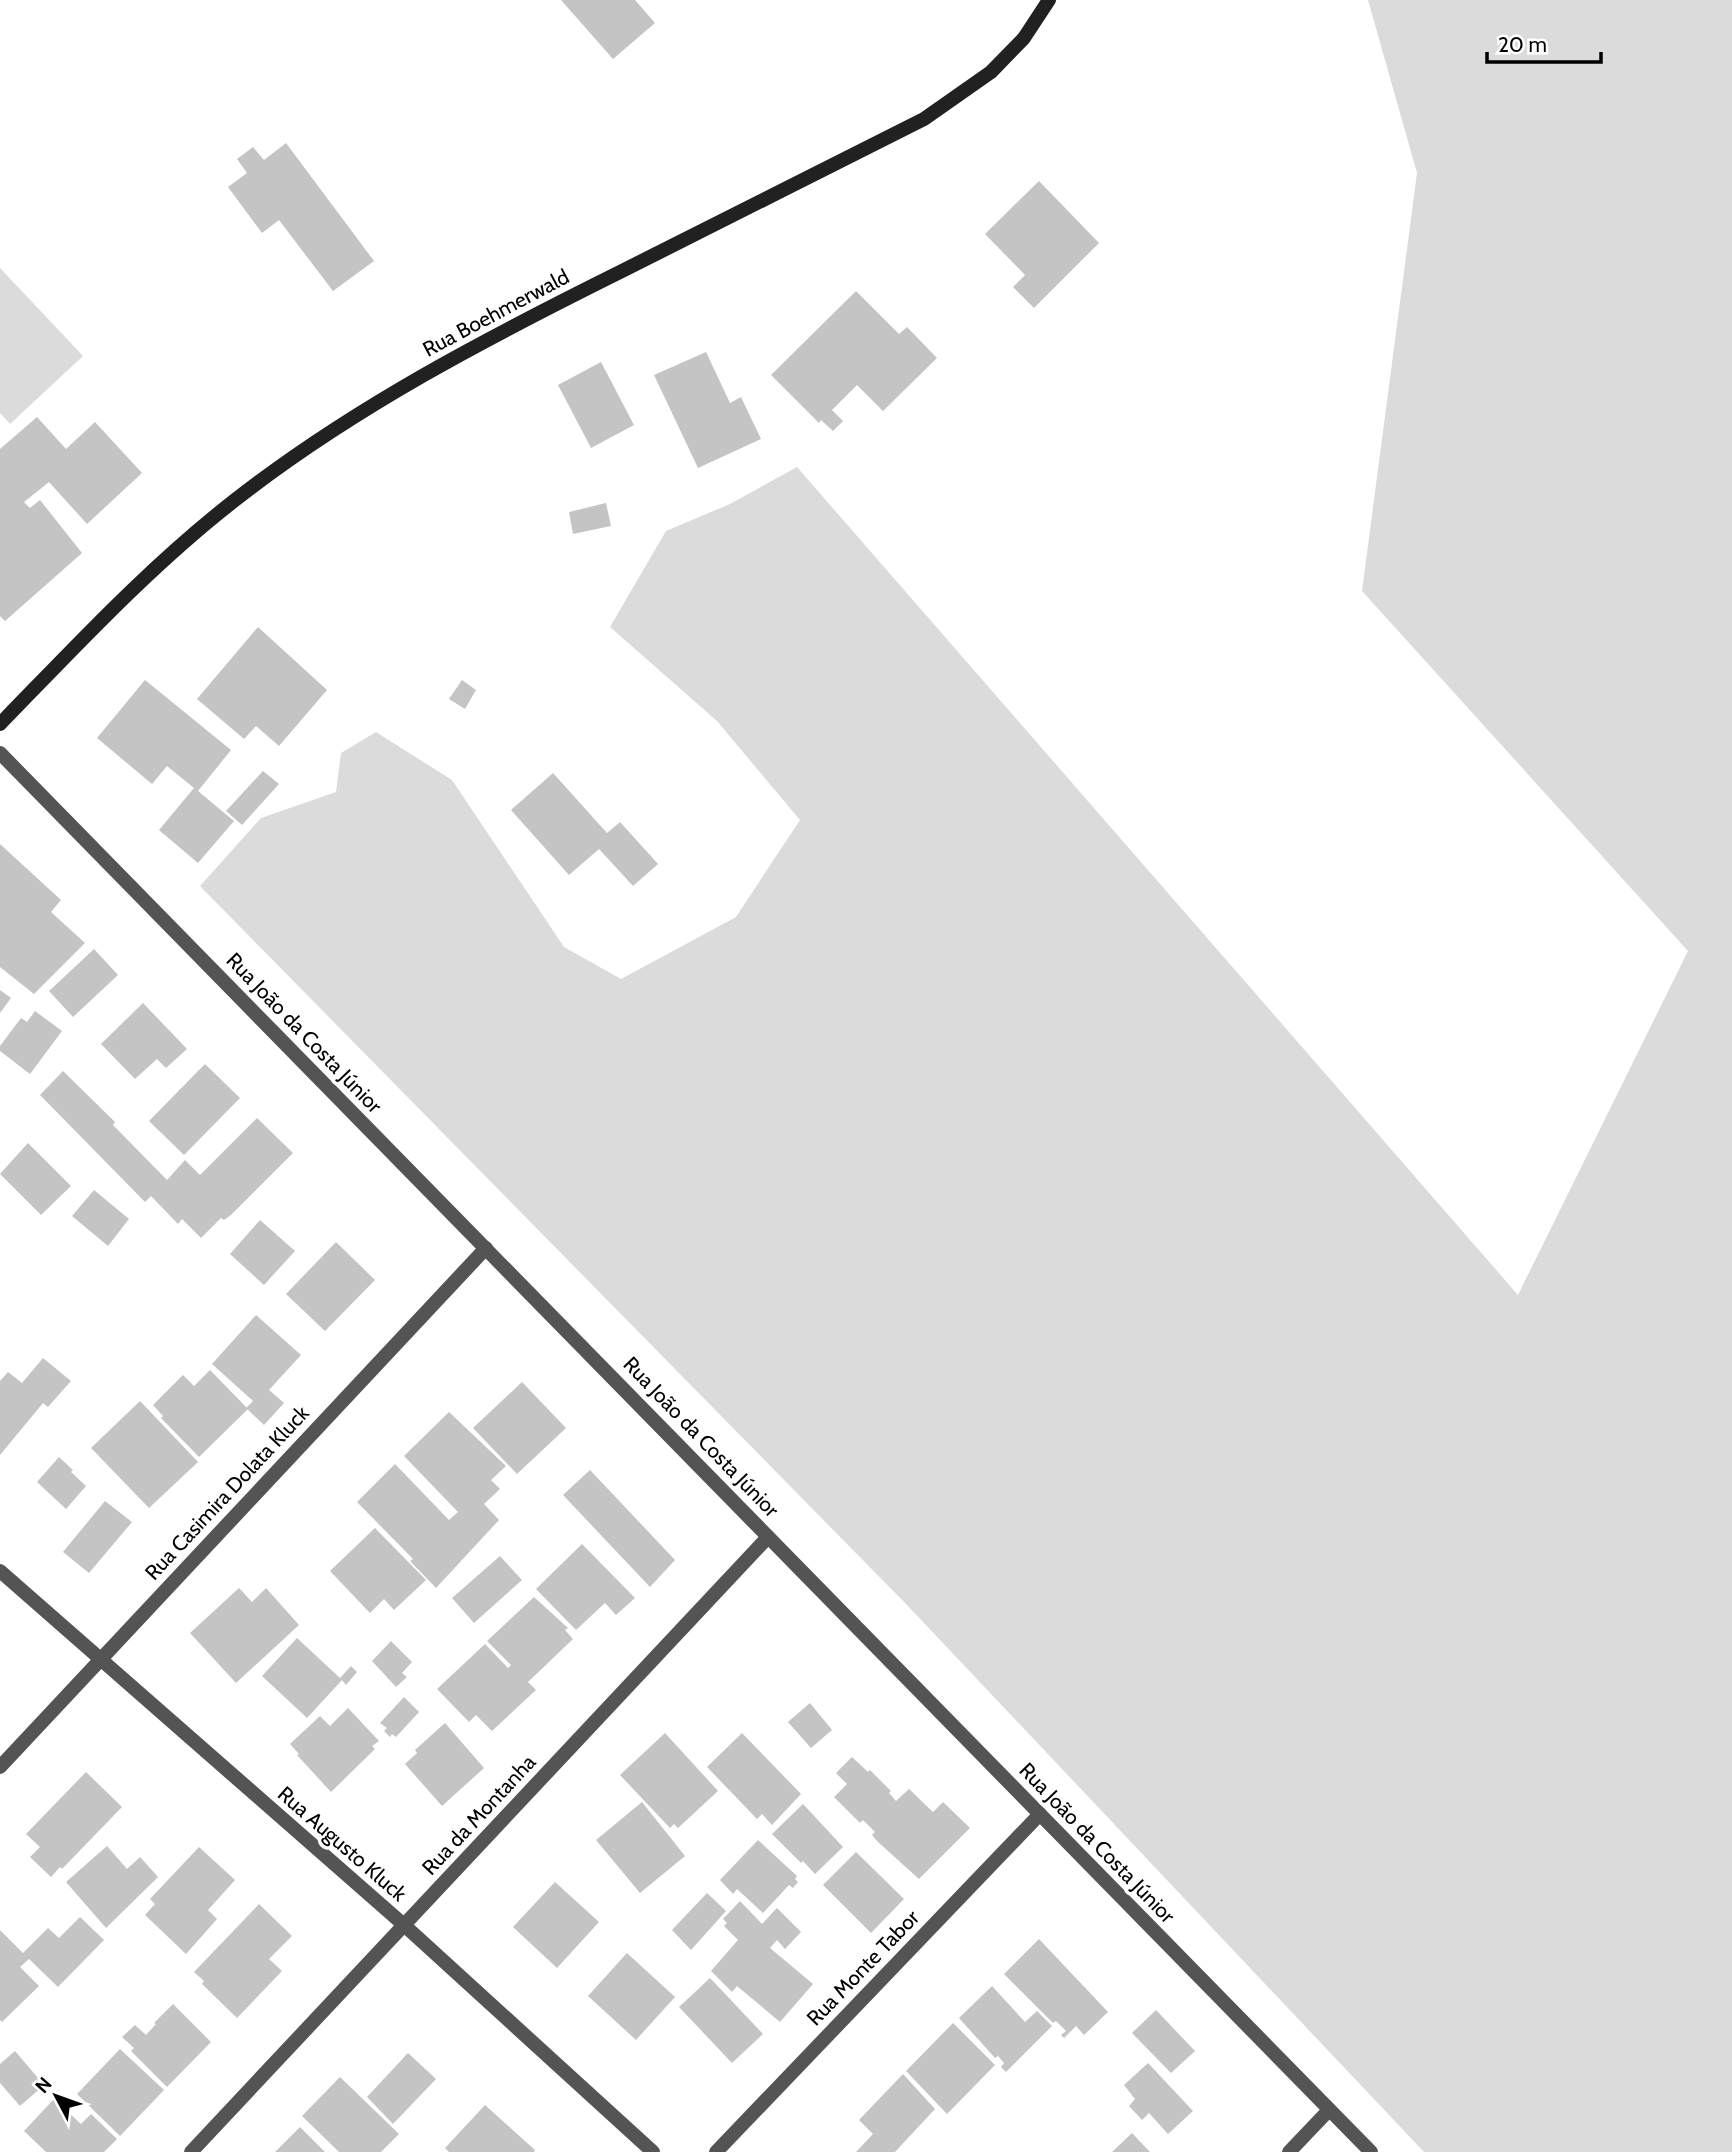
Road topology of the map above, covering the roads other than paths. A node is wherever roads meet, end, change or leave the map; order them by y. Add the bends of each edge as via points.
1 (1048, 0) edge
2 (0, 724) edge
3 (0, 753) edge
4 (486, 1248) junction
5 (768, 1537) junction
6 (0, 1571) edge
7 (100, 1660) junction
8 (0, 1767) edge
9 (1040, 1814) junction
10 (404, 1926) junction
11 (1329, 2109) junction
12 (191, 2152) edge
13 (653, 2152) edge
14 (716, 2152) edge
15 (1289, 2152) edge
16 (1371, 2152) edge

1 - 2 main road, Rua Boehmerwald via 1024,38 991,72 924,119 484,340 293,457 170,553
3 - 4 street, Rua João da Costa Júnior
4 - 5 street, Rua João da Costa Júnior
4 - 7 street, Rua Casimira Dolata Kluck
5 - 9 street, Rua João da Costa Júnior
5 - 10 street, Rua da Montanha
6 - 7 street, Rua Augusto Kluck
7 - 8 street, Rua Casimira Dolata Kluck
7 - 10 street, Rua Augusto Kluck
9 - 11 street, Rua João da Costa Júnior
9 - 14 street, Rua Monte Tabor
10 - 12 street, Rua da Montanha
10 - 13 street, Rua Augusto Kluck
11 - 15 street
11 - 16 street, Rua João da Costa Júnior

